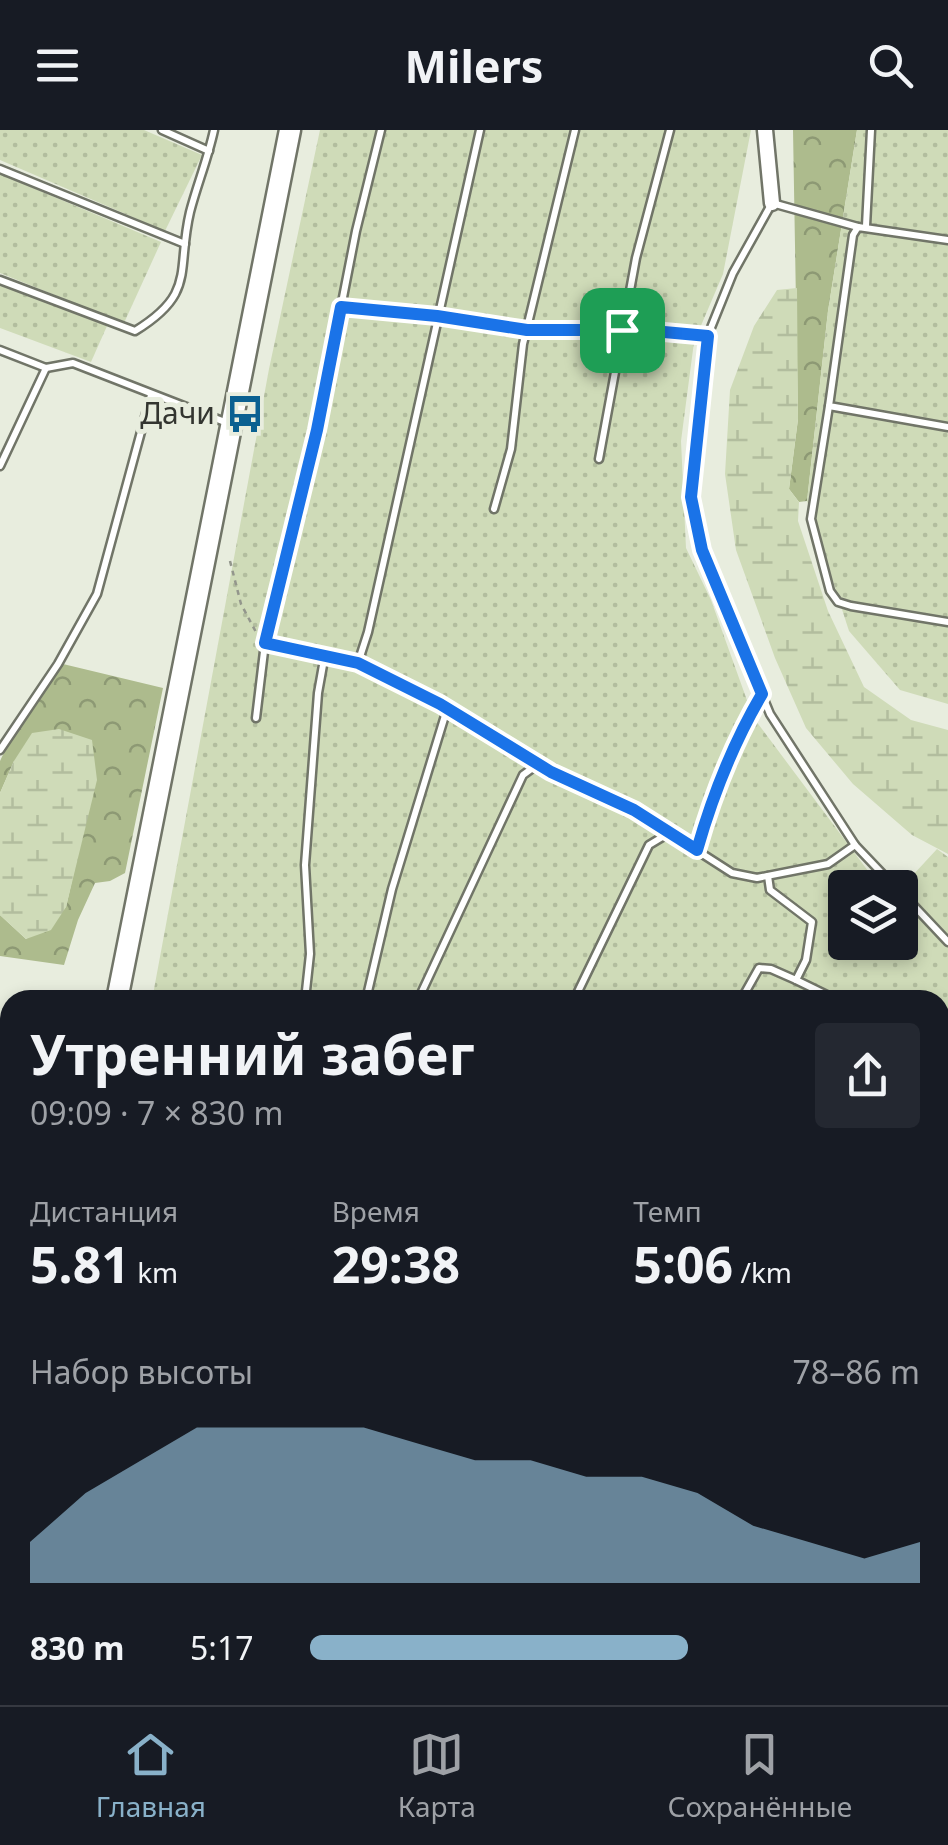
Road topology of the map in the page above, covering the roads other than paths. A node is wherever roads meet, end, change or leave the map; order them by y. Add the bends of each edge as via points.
1 (162, 130) edge
2 (214, 130) edge
3 (290, 130) edge
4 (381, 130) edge
5 (480, 130) edge
6 (575, 130) edge
7 (670, 130) edge
8 (764, 130) edge
9 (871, 130) edge
10 (210, 150) junction
11 (0, 168) edge
12 (772, 203) junction
13 (862, 226) junction
14 (948, 240) edge
15 (185, 244) junction
16 (0, 280) edge
17 (341, 307) junction
18 (437, 316) junction
19 (527, 330) junction
20 (622, 330) junction
21 (708, 336) junction
22 (0, 350) edge
23 (46, 368) junction
24 (151, 395) junction
25 (829, 406) junction
26 (231, 424) junction
27 (948, 427) edge
28 (599, 458) dead end
29 (0, 466) edge
30 (494, 510) dead end
31 (948, 622) edge
32 (265, 643) junction
33 (325, 654) junction
34 (358, 663) junction
35 (762, 694) junction
36 (447, 709) junction
37 (256, 718) dead end
38 (0, 750) edge
39 (538, 764) junction
40 (670, 833) junction
41 (855, 845) junction
42 (697, 850) junction
43 (879, 870) edge
44 (768, 876) junction
45 (918, 910) edge
46 (948, 942) edge
47 (796, 980) junction
48 (119, 990) edge
49 (306, 990) edge
50 (368, 990) edge
51 (423, 990) edge
52 (579, 990) edge
53 (747, 990) edge
54 (816, 990) edge

1 - 10 lane
2 - 10 lane
3 - 26 main road
4 - 17 lane
5 - 18 lane
6 - 19 lane
7 - 20 lane
8 - 12 street
9 - 13 lane
10 - 15 lane
11 - 15 lane
12 - 13 lane
12 - 21 lane
13 - 14 lane
13 - 25 lane via 853,236
15 - 16 lane via 176,295 136,332
17 - 18 lane
17 - 32 lane
18 - 19 lane
18 - 34 lane
19 - 20 lane
19 - 30 lane via 511,449
20 - 21 lane
20 - 28 lane
21 - 35 lane via 691,497 702,550
22 - 23 lane
23 - 24 lane via 74,363
23 - 29 lane
24 - 26 lane
24 - 38 lane via 97,594
25 - 27 lane
25 - 31 lane via 811,519 830,591 851,606
26 - 48 main road
32 - 33 lane
32 - 37 lane
33 - 34 lane
33 - 49 lane via 305,865
34 - 36 lane
35 - 41 lane
35 - 42 lane via 721,773
36 - 39 lane
36 - 50 lane
39 - 40 lane
39 - 51 lane via 523,775
40 - 42 lane
40 - 52 lane via 649,845
41 - 43 lane
41 - 44 lane via 828,864
42 - 44 lane via 732,873
44 - 47 lane via 770,890 812,922
45 - 46 lane
47 - 53 lane via 759,968
47 - 54 lane

